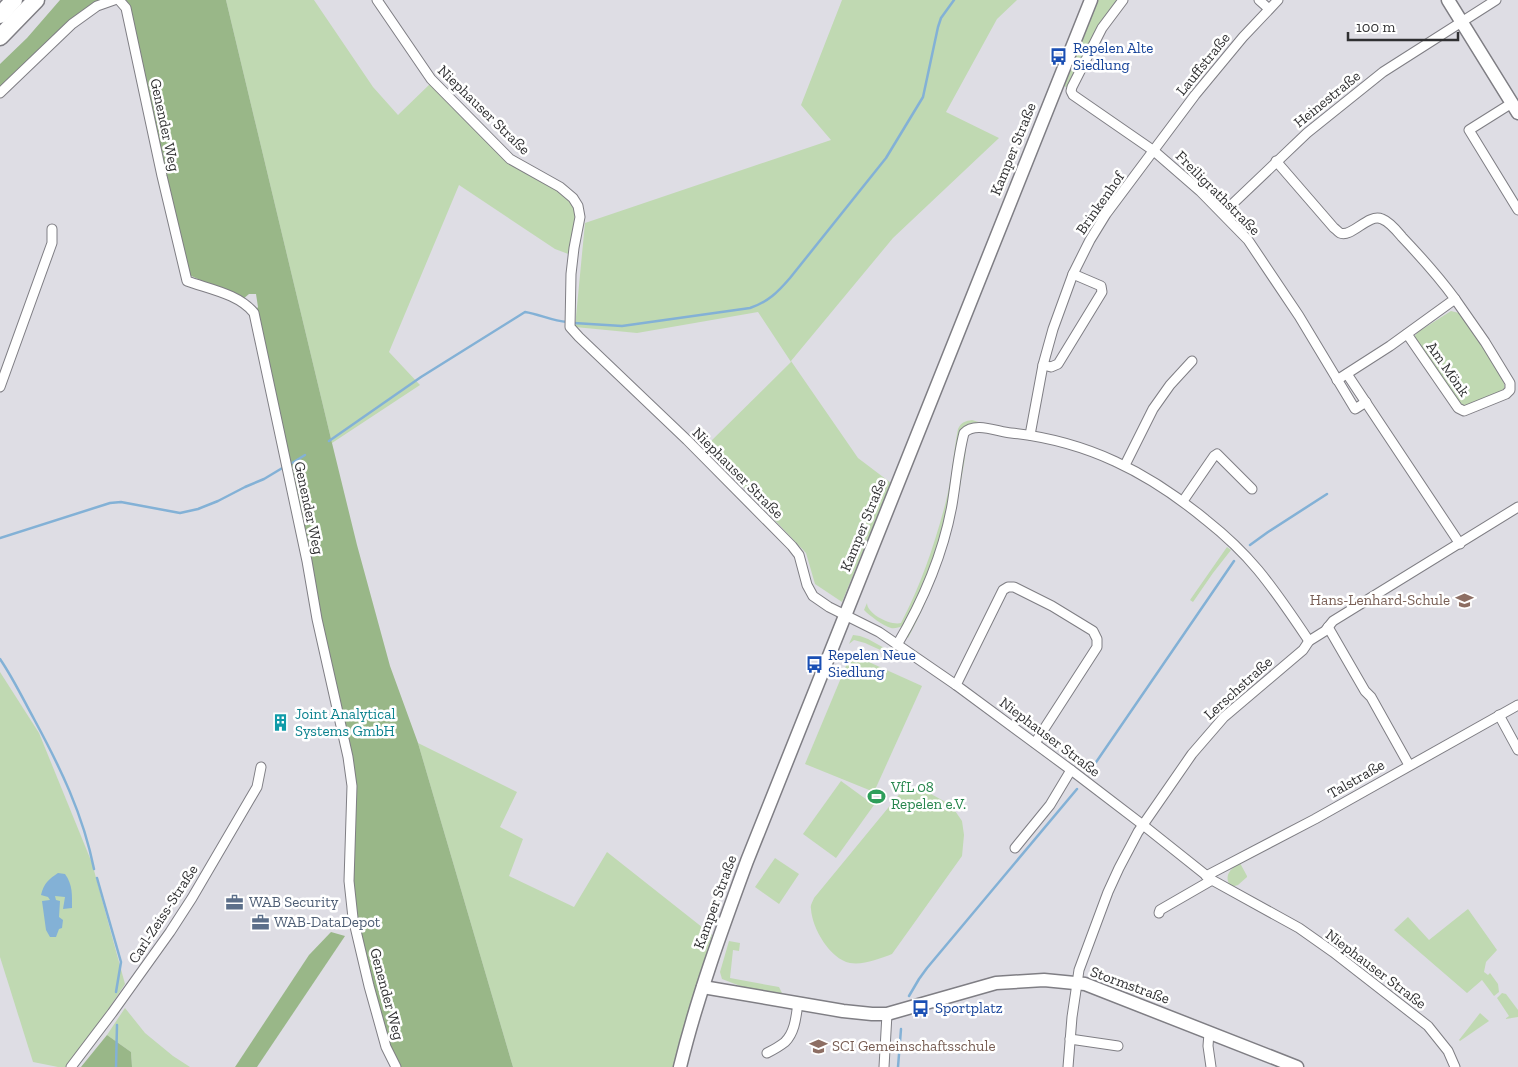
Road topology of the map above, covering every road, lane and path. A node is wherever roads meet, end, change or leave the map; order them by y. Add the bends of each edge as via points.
1 (14, 0) edge
2 (36, 0) edge
3 (114, 0) edge
4 (120, 0) edge
5 (377, 0) edge
6 (1091, 0) edge
7 (1123, 0) edge
8 (1259, 0) edge
9 (1278, 0) edge
10 (1448, 0) edge
11 (1496, 0) edge
12 (1269, 9) junction
13 (0, 15) edge
14 (1461, 22) junction
15 (0, 37) edge
16 (0, 93) edge
17 (1515, 108) edge
18 (1154, 151) junction
19 (1276, 161) junction
20 (1518, 210) edge
21 (1223, 213) junction
22 (52, 229) dead end
23 (1073, 274) junction
24 (1455, 299) junction
25 (1407, 334) junction
26 (1192, 361) dead end
27 (1043, 365) junction
28 (1347, 374) junction
29 (1337, 380) junction
30 (0, 388) edge
31 (1366, 402) junction
32 (1030, 435) junction
33 (1125, 465) junction
34 (1252, 490) dead end
35 (1183, 501) junction
36 (1518, 507) edge
37 (1460, 544) junction
38 (845, 615) junction
39 (1328, 627) junction
40 (1309, 641) junction
41 (897, 645) junction
42 (956, 685) junction
43 (1518, 705) edge
44 (1498, 715) junction
45 (1035, 743) junction
46 (1518, 750) edge
47 (1409, 765) junction
48 (261, 766) dead end
49 (1071, 770) junction
50 (1144, 825) junction
51 (1015, 848) dead end
52 (1209, 878) junction
53 (1159, 913) dead end
54 (1076, 983) junction
55 (702, 987) junction
56 (798, 1003) junction
57 (887, 1014) junction
58 (1208, 1033) junction
59 (1070, 1039) junction
60 (1118, 1046) dead end
61 (767, 1053) dead end
62 (71, 1067) edge
63 (396, 1067) edge
64 (680, 1067) edge
65 (884, 1067) edge
66 (1068, 1067) edge
67 (1211, 1067) edge
68 (1297, 1067) edge
69 (1455, 1067) edge

1 - 13 highway
2 - 15 highway
3 - 16 street via 97,6 72,24
4 - 63 street, Genender Weg via 126,8 187,281 237,299 254,313 307,561 316,619 348,757 352,786 349,881 353,918 386,1047
5 - 38 street, Niephauser Straße via 431,79 510,159 560,187 578,206 580,217 571,274 570,328 792,546 799,555 813,596
6 - 38 main road, Kamper Straße
7 - 18 street, Freiligrathstraße via 1102,28 1071,91 1077,99
8 - 12 street
9 - 12 street, Lauffstraße
10 - 14 main road
11 - 14 street, Heinestraße
12 - 18 street, Lauffstraße via 1195,95
14 - 17 main road
14 - 19 street, Heinestraße via 1383,72
17 - 20 street via 1469,130
18 - 21 street, Freiligrathstraße
18 - 23 street, Brinkenhof via 1106,214
19 - 21 street, Heinestraße
19 - 24 street, Am Mönk via 1340,233 1346,234 1378,218 1390,225
21 - 29 street, Freiligrathstraße via 1260,256
22 - 30 street via 52,243
23 - 27 street, Brinkenhof via 1052,329
23 - 27 street via 1101,286 1102,292 1058,364 1051,367
24 - 25 street, Am Mönk
24 - 25 street, Am Mönk via 1510,384 1506,394 1464,411 1458,408
25 - 28 street, Am Mönk
26 - 33 street via 1153,409
27 - 32 street, Brinkenhof
28 - 29 street, Am Mönk
28 - 31 street
29 - 31 street, Freiligrathstraße via 1355,409
31 - 37 street
32 - 33 street
32 - 41 street via 978,427 964,433 952,506 936,566
33 - 35 street
34 - 35 street via 1217,454
35 - 40 street via 1258,569
36 - 37 street, Lerschstraße
37 - 39 street, Lerschstraße via 1333,620
38 - 41 street, Niephauser Straße
38 - 55 main road, Kamper Straße via 747,861
39 - 40 street, Lerschstraße
39 - 47 street
40 - 50 street, Lerschstraße via 1303,650 1224,717 1192,754
41 - 42 street, Niephauser Straße
42 - 45 street, Niephauser Straße
42 - 45 street via 1003,590 1008,587 1052,606 1093,631 1097,647
43 - 44 street, Talstraße
44 - 46 street
44 - 47 street, Talstraße
45 - 49 street, Niephauser Straße
47 - 52 street, Talstraße
48 - 62 street, Carl-Zeiss-Straße via 257,788 179,918
49 - 50 street, Niephauser Straße
49 - 51 street via 1050,805
50 - 52 street, Niephauser Straße
50 - 54 street, Lerschstraße via 1108,892
52 - 53 street
52 - 69 street, Niephauser Straße via 1299,928 1379,987 1428,1026 1448,1051
54 - 57 main road, Stormstraße via 1044,980 996,983
54 - 58 main road, Stormstraße via 1086,984
54 - 59 street, Lerschstraße
55 - 56 main road, Stormstraße
55 - 64 main road, Kamper Straße
56 - 57 main road, Stormstraße
56 - 61 street via 789,1036
57 - 65 street
58 - 67 street
58 - 68 main road, Stormstraße
59 - 60 street
59 - 66 street, Lerschstraße

